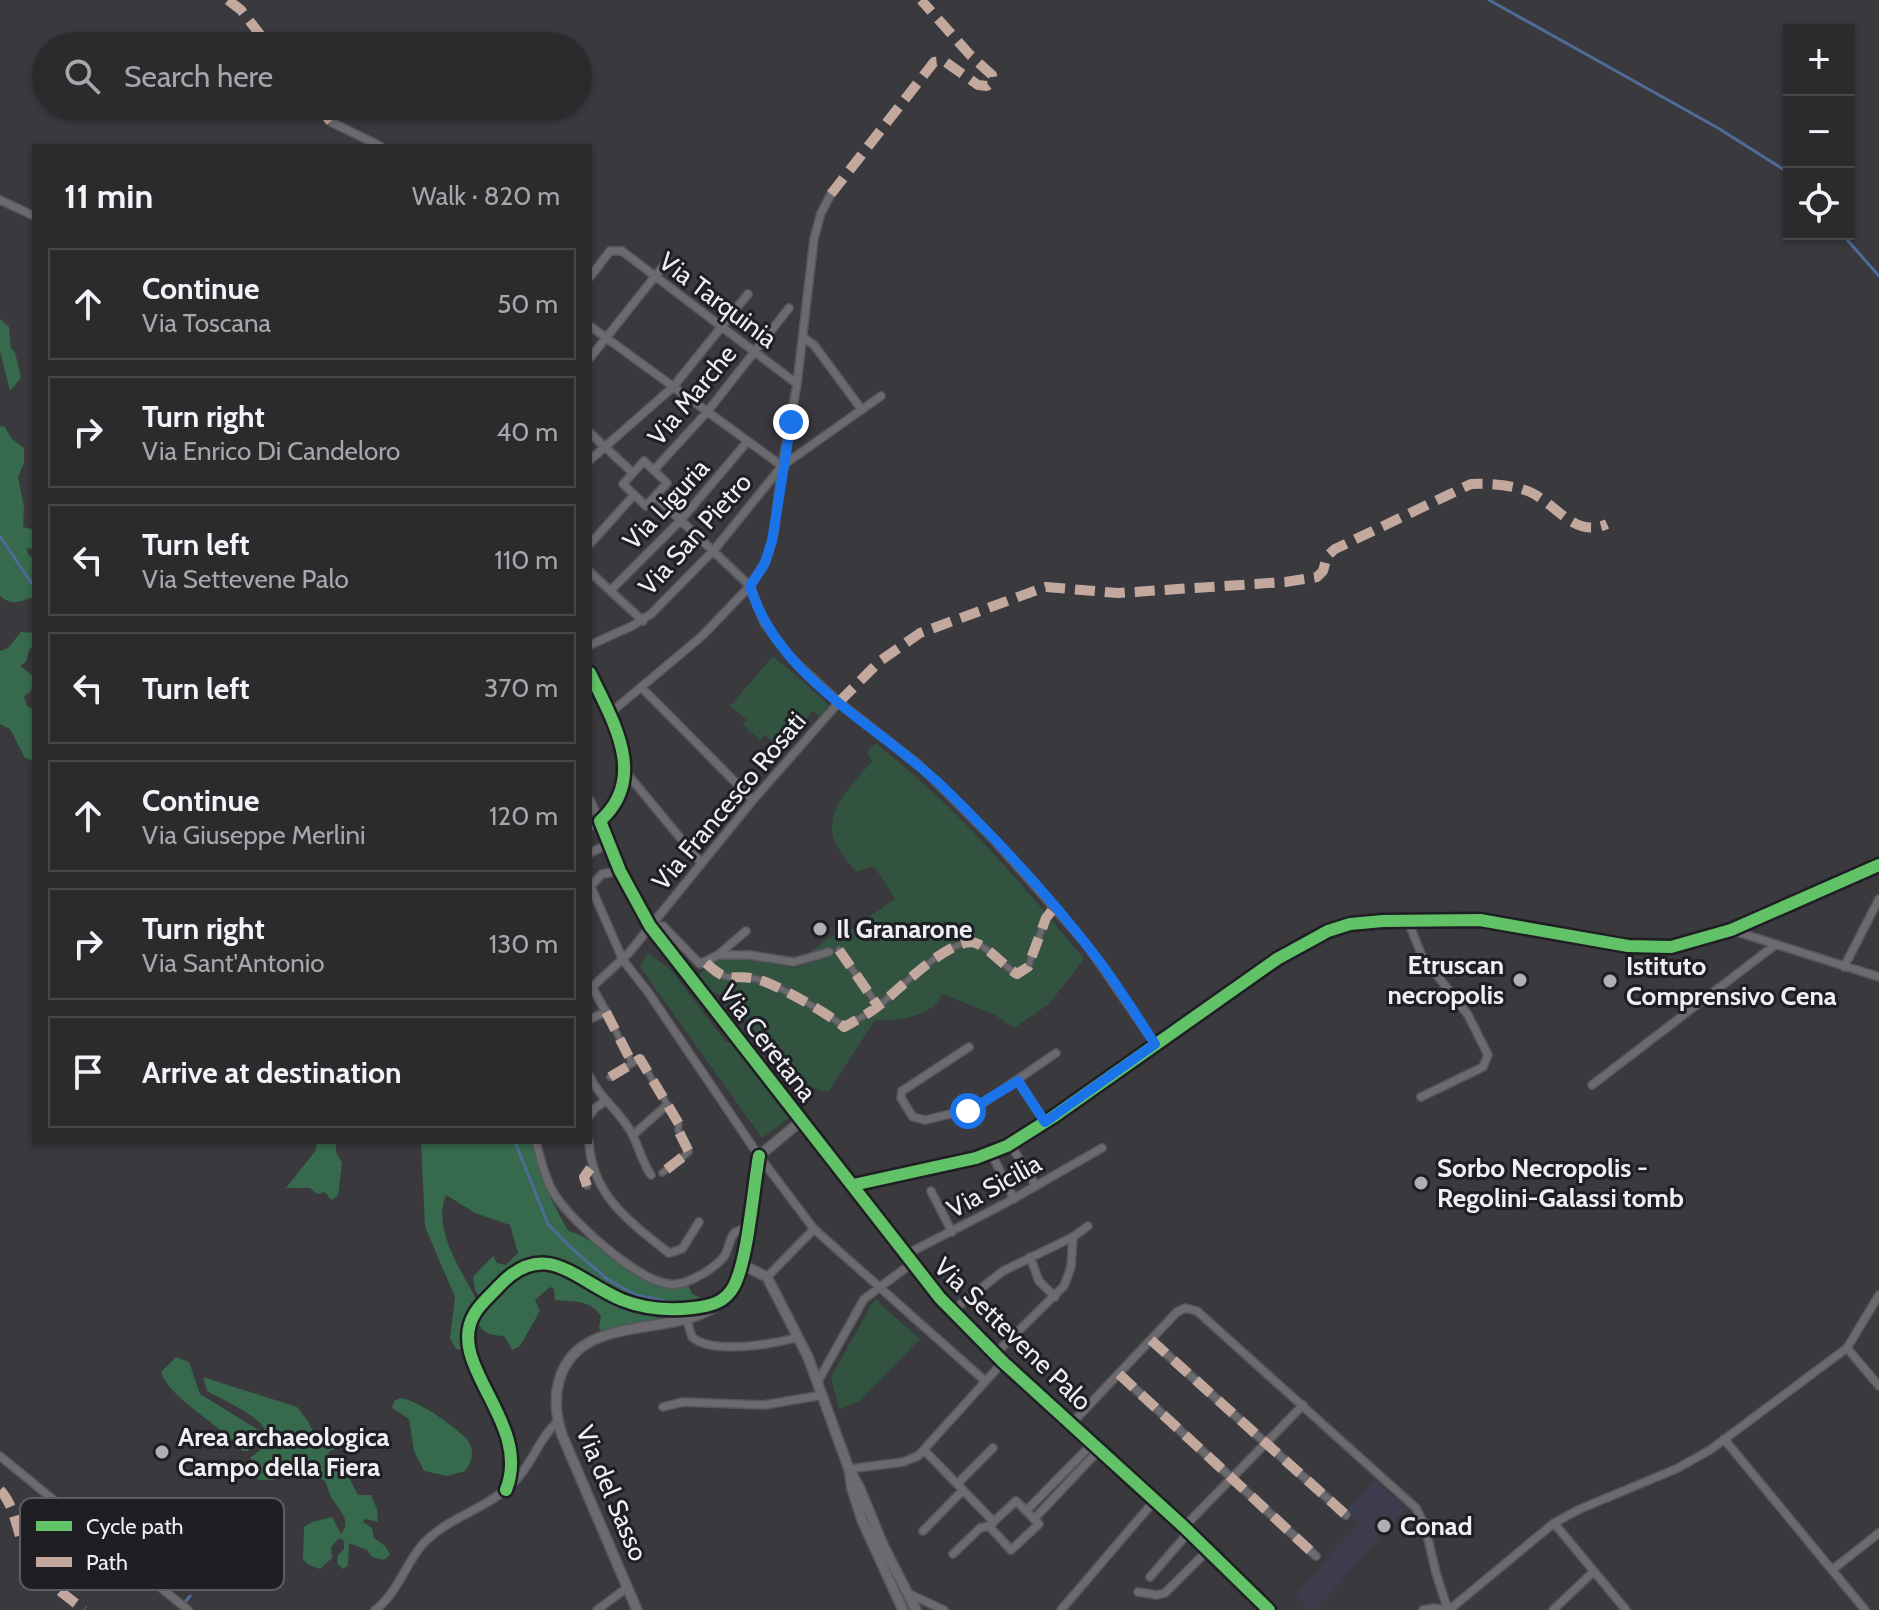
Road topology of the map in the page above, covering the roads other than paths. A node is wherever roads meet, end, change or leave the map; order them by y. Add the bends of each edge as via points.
1 (331, 122) dead end
2 (376, 144) edge
3 (831, 194) dead end
4 (0, 200) edge
5 (32, 215) edge
6 (668, 260) dead end
7 (592, 274) edge
8 (655, 277) junction
9 (748, 294) dead end
10 (789, 308) dead end
11 (592, 327) edge
12 (721, 327) junction
13 (803, 337) junction
14 (607, 338) junction
15 (754, 353) junction
16 (592, 356) edge
17 (797, 384) junction
18 (673, 387) junction
19 (881, 396) dead end
20 (862, 410) junction
21 (707, 412) junction
22 (592, 435) edge
23 (747, 442) junction
24 (605, 447) junction
25 (592, 458) edge
26 (782, 466) junction
27 (654, 470) junction
28 (633, 473) junction
29 (634, 495) junction
30 (655, 496) junction
31 (681, 520) junction
32 (592, 542) edge
33 (714, 550) junction
34 (592, 574) edge
35 (750, 586) junction
36 (611, 590) junction
37 (643, 621) junction
38 (592, 644) edge
39 (592, 677) edge
40 (641, 687) junction
41 (839, 702) junction
42 (609, 714) junction
43 (624, 770) junction
44 (753, 800) junction
45 (592, 804) edge
46 (600, 821) junction
47 (592, 825) edge
48 (608, 844) junction
49 (592, 852) edge
50 (701, 863) junction
51 (1879, 865) edge
52 (620, 871) junction
53 (592, 883) edge
54 (592, 890) edge
55 (1879, 899) edge
56 (1054, 908) junction
57 (1408, 921) junction
58 (650, 926) junction
59 (1731, 930) junction
60 (746, 931) dead end
61 (1775, 945) junction
62 (839, 950) dead end
63 (829, 952) dead end
64 (718, 955) junction
65 (623, 960) junction
66 (706, 963) junction
67 (1844, 967) junction
68 (1879, 977) edge
69 (592, 987) edge
70 (592, 990) edge
71 (878, 1006) junction
72 (606, 1012) junction
73 (593, 1017) edge
74 (1155, 1044) junction
75 (969, 1047) dead end
76 (1056, 1053) dead end
77 (632, 1063) junction
78 (610, 1077) dead end
79 (1018, 1081) junction
80 (1592, 1085) dead end
81 (592, 1087) edge
82 (1421, 1097) dead end
83 (606, 1101) junction
84 (626, 1105) dead end
85 (667, 1105) junction
86 (592, 1112) edge
87 (619, 1115) junction
88 (801, 1121) junction
89 (1045, 1122) junction
90 (633, 1135) junction
91 (537, 1144) edge
92 (589, 1144) edge
93 (1010, 1144) junction
94 (1102, 1148) dead end
95 (991, 1153) junction
96 (759, 1156) junction
97 (593, 1165) junction
98 (662, 1173) dead end
99 (651, 1175) dead end
100 (853, 1185) junction
101 (587, 1186) dead end
102 (1036, 1186) junction
103 (931, 1191) dead end
104 (1014, 1199) junction
105 (699, 1222) dead end
106 (1088, 1226) dead end
107 (747, 1228) junction
108 (814, 1229) junction
109 (952, 1232) junction
110 (1073, 1237) junction
111 (1030, 1257) junction
112 (908, 1260) junction
113 (741, 1264) junction
114 (767, 1277) junction
115 (879, 1287) junction
116 (1879, 1295) edge
117 (1055, 1297) junction
118 (713, 1305) junction
119 (952, 1311) junction
120 (686, 1318) junction
121 (799, 1337) junction
122 (1151, 1340) junction
123 (1847, 1348) junction
124 (999, 1358) junction
125 (1119, 1374) junction
126 (818, 1381) junction
127 (985, 1381) junction
128 (1879, 1386) edge
129 (823, 1395) junction
130 (1303, 1405) junction
131 (663, 1407) dead end
132 (558, 1421) junction
133 (1072, 1423) junction
134 (1724, 1439) junction
135 (1266, 1443) junction
136 (1096, 1446) junction
137 (993, 1448) dead end
138 (924, 1450) junction
139 (0, 1456) edge
140 (849, 1469) junction
141 (1231, 1478) junction
142 (960, 1487) junction
143 (506, 1490) junction
144 (52, 1498) edge
145 (1155, 1500) junction
146 (1026, 1511) junction
147 (1346, 1515) dead end
148 (1034, 1519) junction
149 (1554, 1523) junction
150 (992, 1524) junction
151 (1186, 1530) junction
152 (923, 1531) dead end
153 (1879, 1533) edge
154 (1208, 1550) junction
155 (953, 1554) dead end
156 (1316, 1556) dead end
157 (1832, 1570) junction
158 (1593, 1572) junction
159 (1150, 1577) dead end
160 (628, 1587) junction
161 (164, 1590) edge
162 (1138, 1592) dead end
163 (907, 1593) junction
164 (1263, 1608) edge
165 (188, 1610) edge
166 (375, 1610) edge
167 (597, 1610) edge
168 (637, 1610) edge
169 (903, 1610) edge
170 (916, 1610) edge
171 (944, 1610) edge
172 (1061, 1610) edge
173 (1423, 1610) edge
174 (1448, 1610) edge
175 (1553, 1610) edge
176 (1626, 1610) edge
177 (1865, 1610) edge

1 - 2 street
3 - 13 street via 814,239
4 - 5 street
6 - 8 street
7 - 8 street, Via Tarquinia via 614,250
8 - 12 street, Via Tarquinia
8 - 14 street
9 - 12 street
10 - 15 street, Via Marche
11 - 14 street
12 - 15 street, Via Tarquinia
12 - 18 street
13 - 17 street
13 - 20 street
14 - 16 street
14 - 18 street
15 - 17 street, Via Tarquinia
15 - 21 street, Via Marche
17 - 26 street
18 - 21 street
18 - 24 street
19 - 20 street
20 - 26 street
21 - 23 street
21 - 27 street, Via Marche
22 - 24 street
23 - 26 street
23 - 31 street, Via Liguria
24 - 25 street
24 - 28 street
26 - 33 street, Via San Pietro
26 - 35 street via 772,541
27 - 28 street via 644,461
27 - 30 street via 667,483
28 - 29 street via 623,484
29 - 30 street via 646,506
29 - 32 street
30 - 31 street
31 - 33 street
31 - 36 street, Via Liguria
33 - 35 street
33 - 37 street, Via San Pietro
34 - 36 street
35 - 40 street via 695,643
35 - 41 street via 772,635
36 - 37 street
37 - 38 street, Via San Pietro
39 - 42 street
40 - 42 street
40 - 44 street
41 - 44 street, Via Francesco Rosati
41 - 56 street via 939,783
42 - 43 street via 621,741
43 - 46 street via 617,800
43 - 50 street
44 - 50 street, Via Francesco Rosati
45 - 46 street, Via Ceretana
46 - 47 street
46 - 48 street, Via Ceretana
48 - 49 street
48 - 52 street, Via Ceretana
50 - 58 street, Via Francesco Rosati
51 - 59 street
52 - 53 street via 602,874
52 - 58 street, Via Ceretana
54 - 65 street
55 - 67 street
56 - 71 street via 1028,967 1017,974 978,943 969,942 954,946
56 - 74 street via 1102,965
57 - 59 street via 1480,920 1654,948
57 - 74 street via 1360,923 1316,936
57 - 82 street via 1419,951 1468,1015 1488,1055 1483,1067
58 - 65 street, Via Francesco Rosati
58 - 66 street via 663,926 700,964
58 - 88 street, Via Ceretana
59 - 61 street
60 - 64 street
61 - 67 street
61 - 80 street
62 - 71 street
63 - 64 street via 794,962
64 - 66 street
65 - 69 street, Via Francesco Rosati
65 - 96 street
66 - 71 street via 721,978 757,979 831,1015 844,1027
67 - 68 street
70 - 72 street
72 - 73 street
72 - 77 street
74 - 89 street
75 - 79 street via 902,1091 913,1117 925,1120 968,1111
76 - 79 street
77 - 78 street
77 - 85 street via 640,1059
79 - 89 street
81 - 83 street
83 - 86 street
83 - 87 street
84 - 87 street
85 - 90 street
85 - 98 street via 689,1152
87 - 90 street
88 - 96 street
88 - 100 street, Via Ceretana
89 - 93 street
90 - 99 street
91 - 107 street via 551,1187 576,1221 608,1250 661,1283 680,1284 704,1271 725,1255 735,1232
92 - 97 street
93 - 95 street
93 - 102 street
94 - 102 street, Via Sicilia
95 - 100 street
95 - 104 street
96 - 107 street
96 - 108 street
97 - 101 street via 584,1177
97 - 105 street via 612,1205 669,1253 682,1249
100 - 112 street, Via Settevene Palo
102 - 104 street, Via Sicilia
103 - 109 street
104 - 109 street, Via Sicilia
106 - 110 street
107 - 113 street
108 - 114 street
108 - 115 street
109 - 112 street, Via Sicilia
110 - 111 street
110 - 117 street via 1070,1272
111 - 117 street via 1039,1281
111 - 119 street
112 - 115 street, Via Sicilia
112 - 119 street, Via Settevene Palo
113 - 114 street
113 - 118 street via 731,1290
114 - 121 street
115 - 126 street, Via Sicilia via 860,1304
115 - 127 street
116 - 123 street
117 - 124 street via 1032,1315
118 - 120 street, Via del Sasso
118 - 143 street via 637,1305 552,1263 529,1264 511,1275 475,1314 468,1340 510,1442 512,1468
119 - 124 street, Via Settevene Palo
120 - 121 street via 692,1337 705,1343 757,1346
120 - 132 street, Via del Sasso via 612,1334 579,1349 560,1380
121 - 126 street
122 - 125 street
122 - 130 street via 1179,1310 1197,1311
122 - 135 street
123 - 128 street
123 - 134 street
124 - 127 street
124 - 133 street, Via Settevene Palo
125 - 133 street
125 - 141 street
126 - 129 street
127 - 138 street
129 - 131 street via 764,1405 680,1402
129 - 140 street
130 - 135 street
130 - 174 street via 1418,1512
132 - 143 street
132 - 160 street, Via del Sasso
133 - 136 street, Via Settevene Palo
134 - 149 street via 1683,1465
134 - 157 street
135 - 141 street
135 - 147 street
136 - 145 street, Via Settevene Palo
136 - 146 street
136 - 148 street
137 - 142 street
138 - 140 street via 903,1462
138 - 142 street
139 - 144 street
140 - 163 street
140 - 169 street via 866,1529
141 - 151 street
141 - 156 street
142 - 150 street
142 - 152 street
143 - 166 street via 423,1544
145 - 151 street, Via Settevene Palo
145 - 172 street
146 - 148 street
146 - 150 street via 1016,1501
148 - 150 street via 1039,1524 1011,1550
149 - 158 street
149 - 174 street
150 - 155 street via 980,1528
151 - 154 street, Via Settevene Palo
151 - 159 street
153 - 157 street
154 - 162 street via 1168,1592
154 - 164 street, Via Settevene Palo
157 - 177 street
158 - 175 street
158 - 176 street
160 - 167 street
160 - 168 street, Via del Sasso
161 - 165 street
163 - 170 street
163 - 171 street
173 - 174 street

